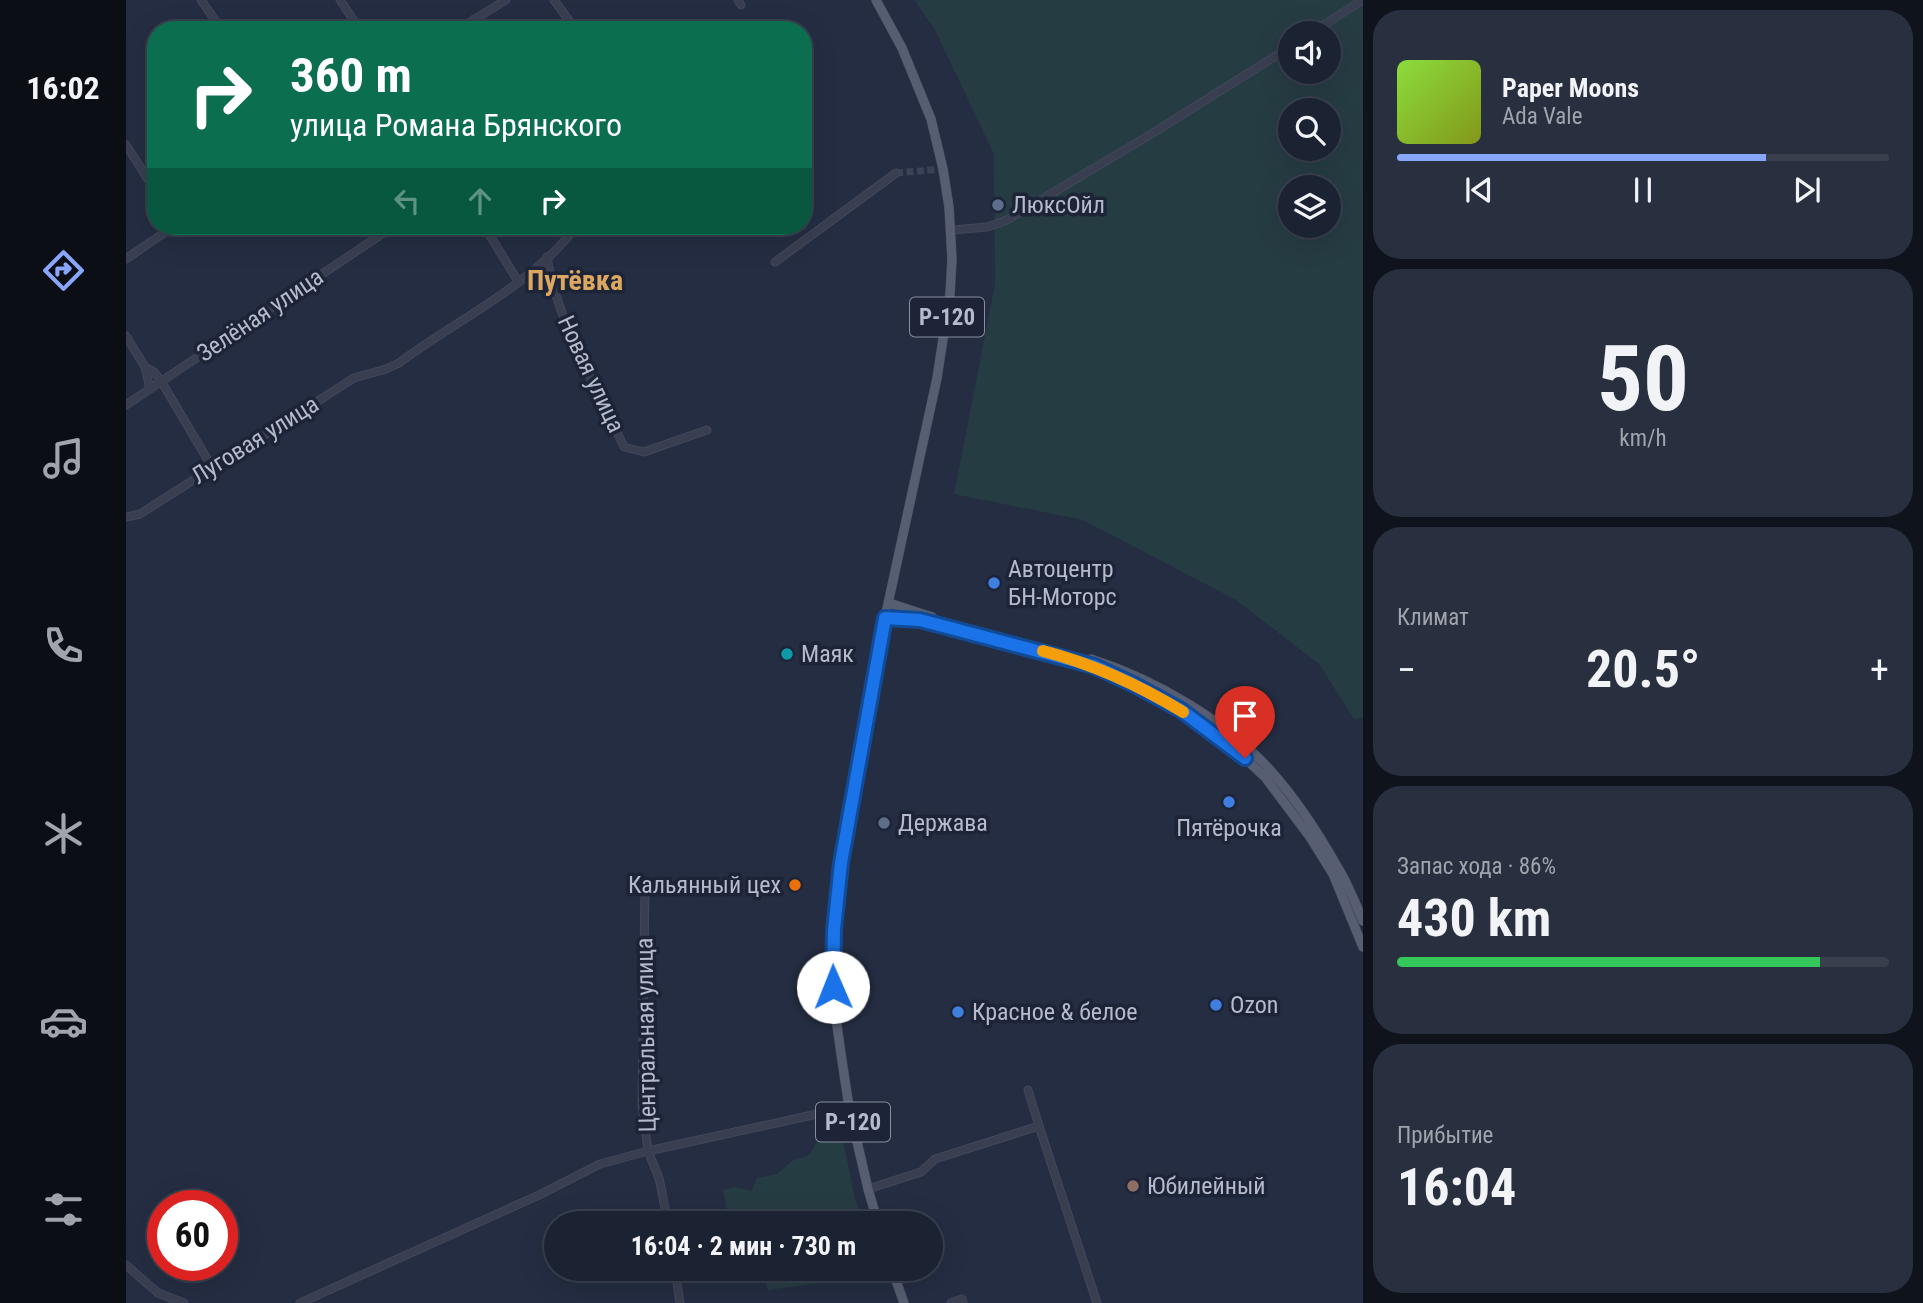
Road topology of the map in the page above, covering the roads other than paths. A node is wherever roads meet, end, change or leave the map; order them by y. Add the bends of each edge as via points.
1 (201, 0) edge
2 (340, 0) edge
3 (506, 0) edge
4 (554, 0) edge
5 (876, 0) edge
6 (1363, 0) edge
7 (474, 19) joint
8 (216, 21) edge
9 (354, 21) edge
10 (471, 21) edge
11 (569, 21) edge
12 (1330, 21) edge
13 (1278, 55) edge
14 (126, 145) edge
15 (896, 173) tunnel mouth
16 (147, 178) edge
17 (952, 230) junction
18 (161, 235) edge
19 (380, 235) edge
20 (490, 235) edge
21 (570, 235) edge
22 (812, 235) edge
23 (812, 235) edge
24 (547, 257) junction
25 (126, 259) edge
26 (775, 262) dead end
27 (529, 272) junction
28 (518, 281) junction
29 (551, 281) junction
30 (126, 336) edge
31 (145, 367) junction
32 (161, 381) junction
33 (150, 388) junction
34 (126, 405) edge
35 (707, 429) dead end
36 (212, 467) junction
37 (126, 517) edge
38 (889, 603) junction
39 (885, 618) junction
40 (645, 885) dead end
41 (1363, 921) edge
42 (1363, 947) edge
43 (1028, 1090) dead end
44 (849, 1107) junction
45 (1039, 1126) junction
46 (648, 1151) junction
47 (867, 1189) junction
48 (666, 1211) edge
49 (874, 1211) edge
50 (126, 1265) edge
51 (677, 1281) edge
52 (896, 1281) edge
53 (184, 1303) edge
54 (300, 1303) edge
55 (680, 1303) edge
56 (904, 1303) edge
57 (951, 1303) edge
58 (963, 1303) edge
59 (1097, 1303) edge

1 - 8 street
2 - 9 street
3 - 7 street
4 - 11 street
5 - 17 main road, Р-120 via 931,119
6 - 12 street
7 - 10 street
13 - 17 street via 1007,220
14 - 16 street
15 - 23 street
17 - 38 main road, Р-120 via 950,295 937,379
18 - 25 street
19 - 32 street, Зелёная улица
20 - 28 street
21 - 24 street, Луговая улица
22 - 26 street
24 - 27 street, Луговая улица
24 - 29 street, Новая улица
27 - 28 street, Луговая улица
27 - 29 street via 537,271
28 - 36 street, Луговая улица via 505,295 387,369 354,378
29 - 35 street, Новая улица via 624,447 644,452
30 - 31 street
31 - 32 street
31 - 33 street
32 - 33 street, Зелёная улица
32 - 36 street
33 - 34 street, Зелёная улица
36 - 37 street, Луговая улица via 140,514
38 - 39 main road, Р-120
38 - 41 main road via 1094,660 1195,709 1252,752 1286,790 1339,869
39 - 42 main road via 920,620 1094,666 1209,730 1265,777 1310,837 1333,874
39 - 44 main road, Р-120 via 841,863 834,930 834,1003
40 - 46 street, Центральная улица via 642,1104
43 - 45 street
44 - 46 street
44 - 47 main road, Р-120
45 - 47 street via 935,1159 921,1172
45 - 59 street
46 - 48 street, Центральная улица
46 - 54 street via 600,1164
47 - 49 main road, Р-120
50 - 53 street via 158,1293
51 - 55 street
52 - 56 main road
57 - 58 street via 962,1299

